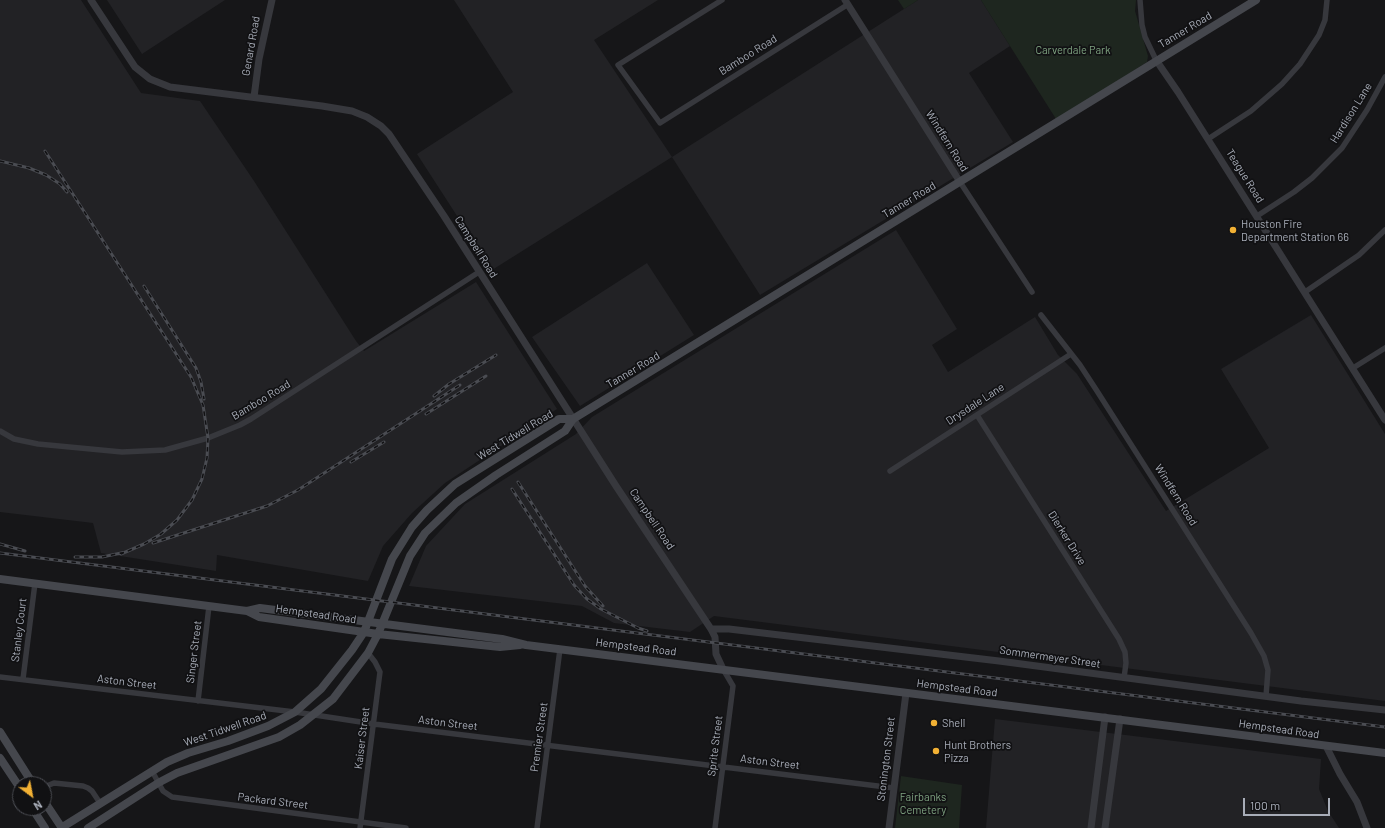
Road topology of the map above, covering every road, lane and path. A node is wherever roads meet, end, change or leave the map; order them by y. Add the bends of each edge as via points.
1 (91, 0) edge
2 (272, 0) edge
3 (722, 0) edge
4 (1140, 0) edge
5 (1256, 0) edge
6 (1327, 0) edge
7 (846, 3) edge
8 (1156, 60) junction
9 (1385, 77) edge
10 (254, 97) junction
11 (1208, 139) junction
12 (960, 182) junction
13 (1257, 216) junction
14 (1385, 230) edge
15 (479, 272) junction
16 (1032, 292) dead end
17 (1305, 292) junction
18 (1041, 315) dead end
19 (1385, 348) edge
20 (1071, 354) junction
21 (1353, 368) junction
22 (977, 415) junction
23 (573, 419) junction
24 (1385, 420) edge
25 (1, 432) edge
26 (489, 463) junction
27 (890, 471) dead end
28 (496, 474) junction
29 (0, 579) edge
30 (35, 583) junction
31 (209, 606) junction
32 (247, 611) junction
33 (289, 612) junction
34 (288, 621) junction
35 (368, 622) junction
36 (382, 624) junction
37 (711, 629) junction
38 (364, 632) junction
39 (378, 634) junction
40 (472, 635) junction
41 (471, 644) junction
42 (526, 645) junction
43 (560, 649) junction
44 (368, 653) junction
45 (723, 669) junction
46 (0, 677) edge
47 (1124, 678) junction
48 (24, 679) junction
49 (906, 692) junction
50 (1266, 696) junction
51 (198, 701) junction
52 (1385, 710) edge
53 (295, 712) junction
54 (314, 714) junction
55 (1105, 717) junction
56 (1120, 719) junction
57 (374, 724) junction
58 (0, 732) edge
59 (228, 741) junction
60 (548, 746) junction
61 (1326, 746) junction
62 (1385, 753) edge
63 (232, 754) junction
64 (0, 758) edge
65 (723, 767) junction
66 (152, 771) junction
67 (13, 776) edge
68 (28, 776) edge
69 (158, 783) junction
70 (52, 785) edge
71 (894, 788) junction
72 (100, 803) junction
73 (52, 813) edge
74 (37, 816) edge
75 (360, 825) edge
76 (45, 828) edge
77 (62, 828) edge
78 (88, 828) edge
79 (406, 828) edge
80 (536, 828) edge
81 (715, 828) edge
82 (888, 828) edge
83 (1091, 828) edge
84 (1105, 828) edge
85 (1367, 828) edge

1 - 10 street, Campbell Road via 135,67 150,79 170,87
2 - 10 street, Genard Road via 259,59
3 - 7 street, Bamboo Road via 618,65 660,123
4 - 8 street, Teague Road via 1144,37
5 - 8 main road, Tanner Road
6 - 11 street via 1325,20 1319,35 1300,64 1251,111
7 - 12 street, Windfern Road
8 - 11 street, Teague Road
8 - 12 main road, Tanner Road
9 - 13 street, Hardison Lane via 1342,148 1312,178
10 - 15 street, Campbell Road via 352,111 381,126 396,143
11 - 13 street, Teague Road
12 - 16 street, Windfern Road
12 - 23 main road, Tanner Road
13 - 17 street, Teague Road
14 - 17 street via 1359,255
15 - 23 street, Campbell Road
15 - 25 street, Bamboo Road via 251,419 208,438 165,450 122,452 38,444 14,439
17 - 21 street, Teague Road
18 - 20 street, Windfern Road
19 - 21 street
20 - 22 street, Drysdale Lane
20 - 50 street, Windfern Road via 1098,391 1251,633 1264,656 1268,670
21 - 24 street, Teague Road
22 - 27 street, Drysdale Lane
22 - 47 street, Dierker Drive via 1119,639 1125,652
23 - 26 main road, West Tidwell Road via 559,420
23 - 28 main road, West Tidwell Road via 565,431
23 - 37 street, Campbell Road
26 - 28 main road
26 - 35 main road, West Tidwell Road via 455,484 412,527 388,569
28 - 36 main road, West Tidwell Road via 456,503 425,533 410,556
29 - 30 main road, Hempstead Road
30 - 31 main road, Hempstead Road
30 - 48 street, Stanley Court
31 - 32 main road, Hempstead Road
31 - 51 street, Singer Street
32 - 33 main road, Hempstead Road via 260,608
32 - 34 main road, Hempstead Road via 259,617
33 - 34 main road
33 - 35 main road, Hempstead Road
34 - 38 main road, Hempstead Road
35 - 36 main road, Hempstead Road
35 - 38 main road, West Tidwell Road
36 - 39 main road, West Tidwell Road
36 - 40 main road, Hempstead Road
37 - 45 street, Campbell Road via 715,637 716,654
37 - 47 street, Sommermeyer Street via 999,661
38 - 39 main road, Hempstead Road
38 - 53 main road, West Tidwell Road via 321,689
39 - 41 main road, Hempstead Road
39 - 44 main road, West Tidwell Road
40 - 41 main road
40 - 42 main road, Hempstead Road
41 - 42 main road, Hempstead Road via 500,647
42 - 43 main road, Hempstead Road
43 - 45 main road, Hempstead Road
43 - 60 street, Premier Street
44 - 54 main road, West Tidwell Road via 333,699
44 - 57 street, Kaiser Street via 380,672
45 - 49 main road, Hempstead Road
45 - 65 street, Sprite Street via 733,686
46 - 48 street, Aston Street
47 - 50 street, Sommermeyer Street
48 - 51 street, Aston Street
49 - 55 main road, Hempstead Road
49 - 71 street, Stonington Street
50 - 52 street, Sommermeyer Street
51 - 53 street, Aston Street
53 - 54 street, Aston Street
53 - 59 main road, West Tidwell Road via 268,726
54 - 57 street, Aston Street
54 - 63 main road, West Tidwell Road via 280,737
55 - 56 main road, Hempstead Road
55 - 83 street
56 - 61 main road, Hempstead Road
56 - 84 street
57 - 60 street, Aston Street
57 - 75 street, Kaiser Street
58 - 68 main road
59 - 63 main road
59 - 66 main road, West Tidwell Road via 188,753
60 - 65 street, Aston Street
60 - 80 street, Premier Street
61 - 62 main road, Hempstead Road
61 - 85 street via 1357,802
63 - 69 main road, West Tidwell Road via 191,767
64 - 67 main road
65 - 71 street, Aston Street
65 - 81 street, Sprite Street
66 - 69 street, Packard Street
66 - 72 main road, West Tidwell Road
69 - 75 street, Packard Street via 163,791 172,797 185,800
69 - 78 main road, West Tidwell Road
70 - 72 street via 88,788
71 - 82 street, Stonington Street
72 - 77 main road, West Tidwell Road
73 - 77 main road
74 - 76 main road
75 - 79 street, Packard Street

